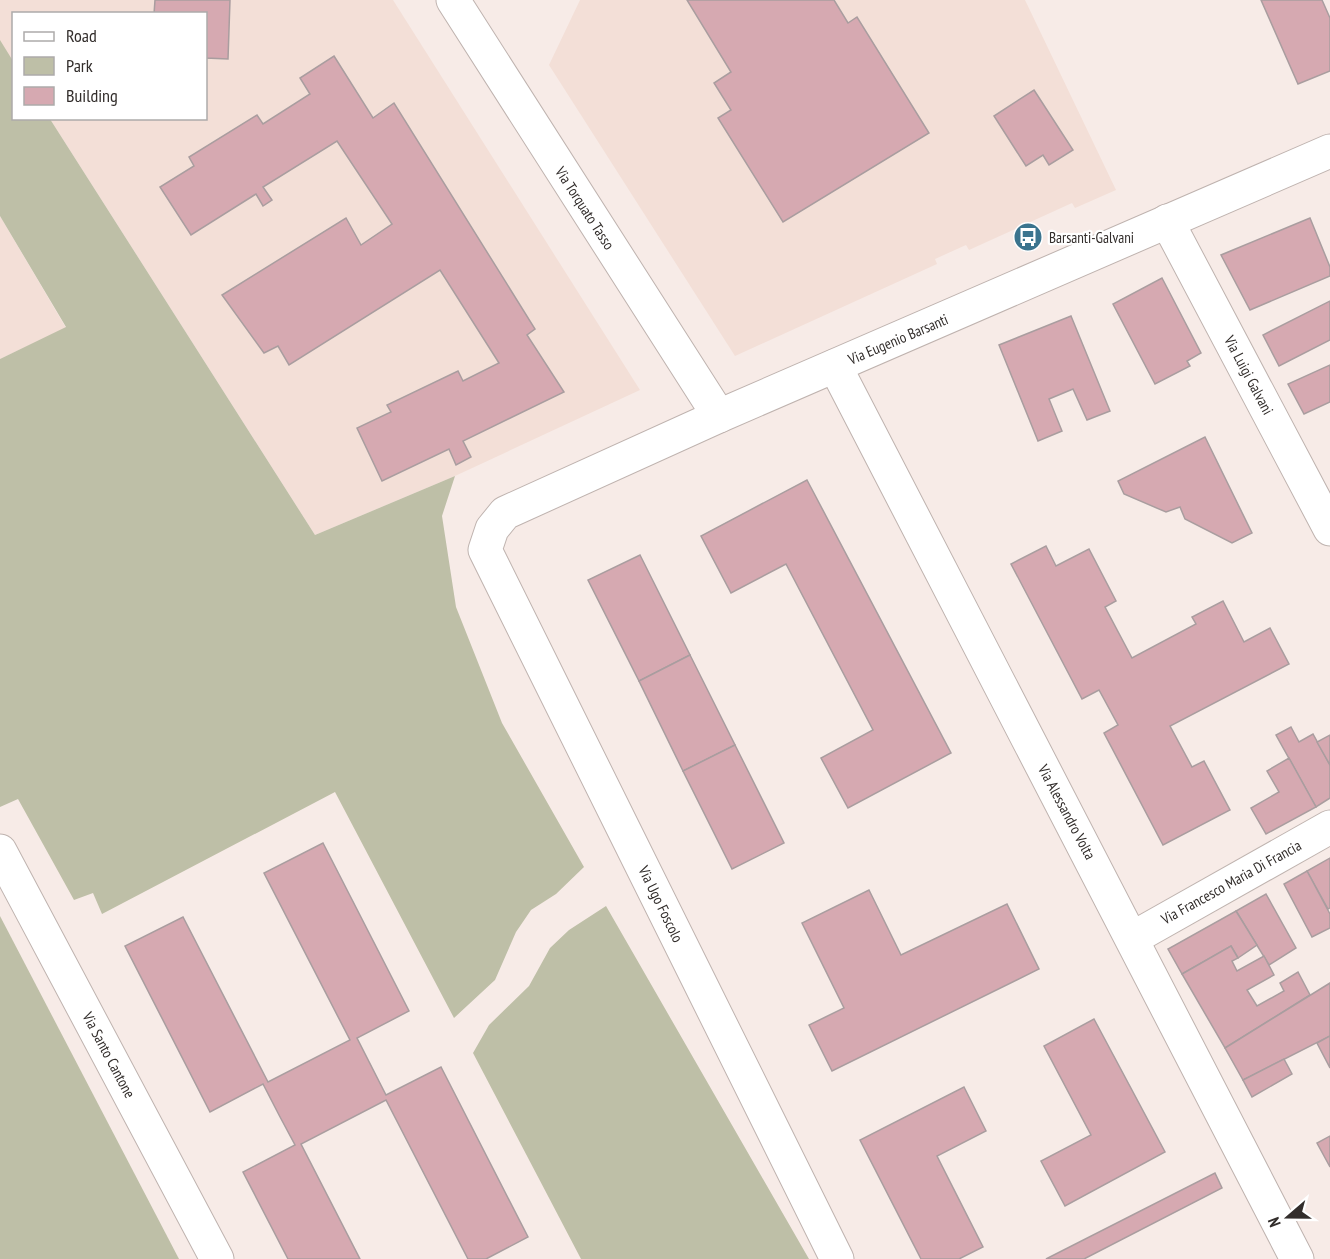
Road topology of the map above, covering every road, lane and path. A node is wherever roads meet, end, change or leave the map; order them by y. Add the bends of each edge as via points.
1 (453, 0) edge
2 (1330, 151) edge
3 (1167, 221) junction
4 (834, 366) junction
5 (719, 416) junction
6 (1330, 529) edge
7 (485, 550) joint
8 (1330, 827) edge
9 (0, 851) edge
10 (1133, 938) junction
11 (217, 1259) edge
12 (837, 1259) edge
13 (1297, 1259) edge

1 - 5 street, Via Torquato Tasso
2 - 3 street, Via Eugenio Barsanti
3 - 4 street, Via Eugenio Barsanti
3 - 6 street, Via Luigi Galvani
4 - 5 street, Via Eugenio Barsanti
4 - 10 street, Via Alessandro Volta
5 - 7 street, Via Eugenio Barsanti via 505,513 492,529
7 - 12 street, Via Ugo Foscolo
8 - 10 street, Via Francesco Maria Di Francia
9 - 11 street, Via Santo Cantone
10 - 13 street, Via Alessandro Volta

